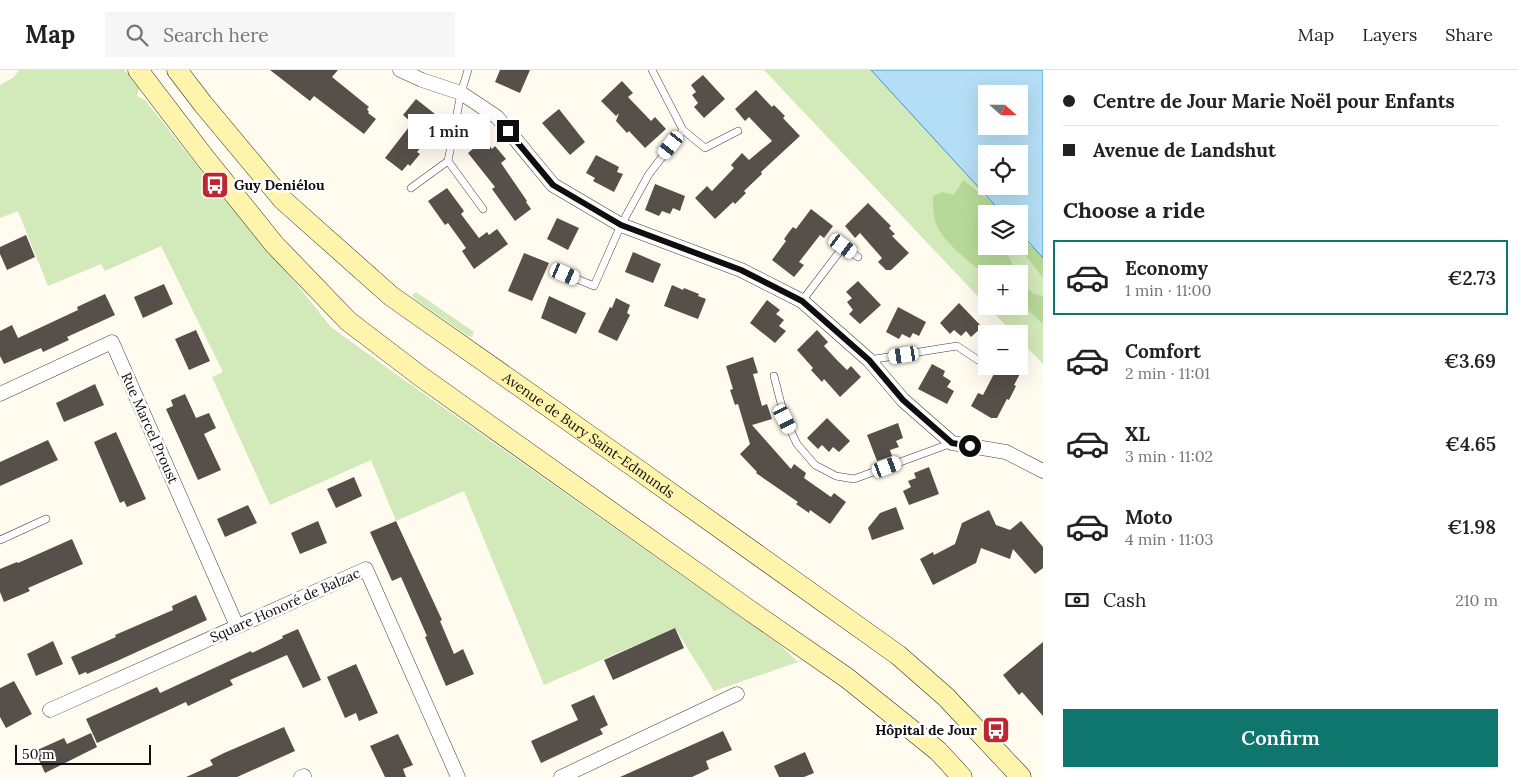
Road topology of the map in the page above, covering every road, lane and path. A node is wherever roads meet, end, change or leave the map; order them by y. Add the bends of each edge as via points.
1 (138, 70) edge
2 (177, 70) edge
3 (400, 70) edge
4 (468, 70) edge
5 (652, 70) edge
6 (461, 93) junction
7 (682, 130) junction
8 (738, 131) dead end
9 (448, 161) junction
10 (411, 188) dead end
11 (484, 209) dead end
12 (621, 225) junction
13 (858, 257) dead end
14 (565, 274) dead end
15 (802, 301) junction
16 (869, 360) junction
17 (978, 360) dead end
18 (774, 376) dead end
19 (0, 394) edge
20 (952, 443) junction
21 (1043, 471) edge
22 (46, 519) dead end
23 (0, 540) edge
24 (237, 626) junction
25 (737, 694) dead end
26 (50, 710) dead end
27 (565, 776) edge
28 (458, 777) edge
29 (962, 777) edge
30 (1021, 777) edge

1 - 29 main road via 274,244 348,321 847,678 938,751
2 - 30 main road, Avenue de Bury Saint-Edmunds via 283,200 384,290 898,655 946,697
3 - 6 street
4 - 6 lane
5 - 7 lane
6 - 9 lane
6 - 12 street via 496,117 553,185
7 - 8 lane via 705,148
7 - 12 lane via 649,174
9 - 10 lane
9 - 11 lane
12 - 14 lane via 594,286
12 - 15 street via 741,270
13 - 15 lane via 843,246
15 - 16 street
16 - 17 lane via 957,346
16 - 20 street via 903,400
18 - 20 lane via 785,419 797,444 816,465 836,476 854,479
19 - 24 street, Rue Marcel Proust via 112,342
20 - 21 street via 1006,452
22 - 23 lane
24 - 26 street, Square Honoré de Balzac
24 - 28 street, Square Honoré de Balzac via 366,569
25 - 27 street

